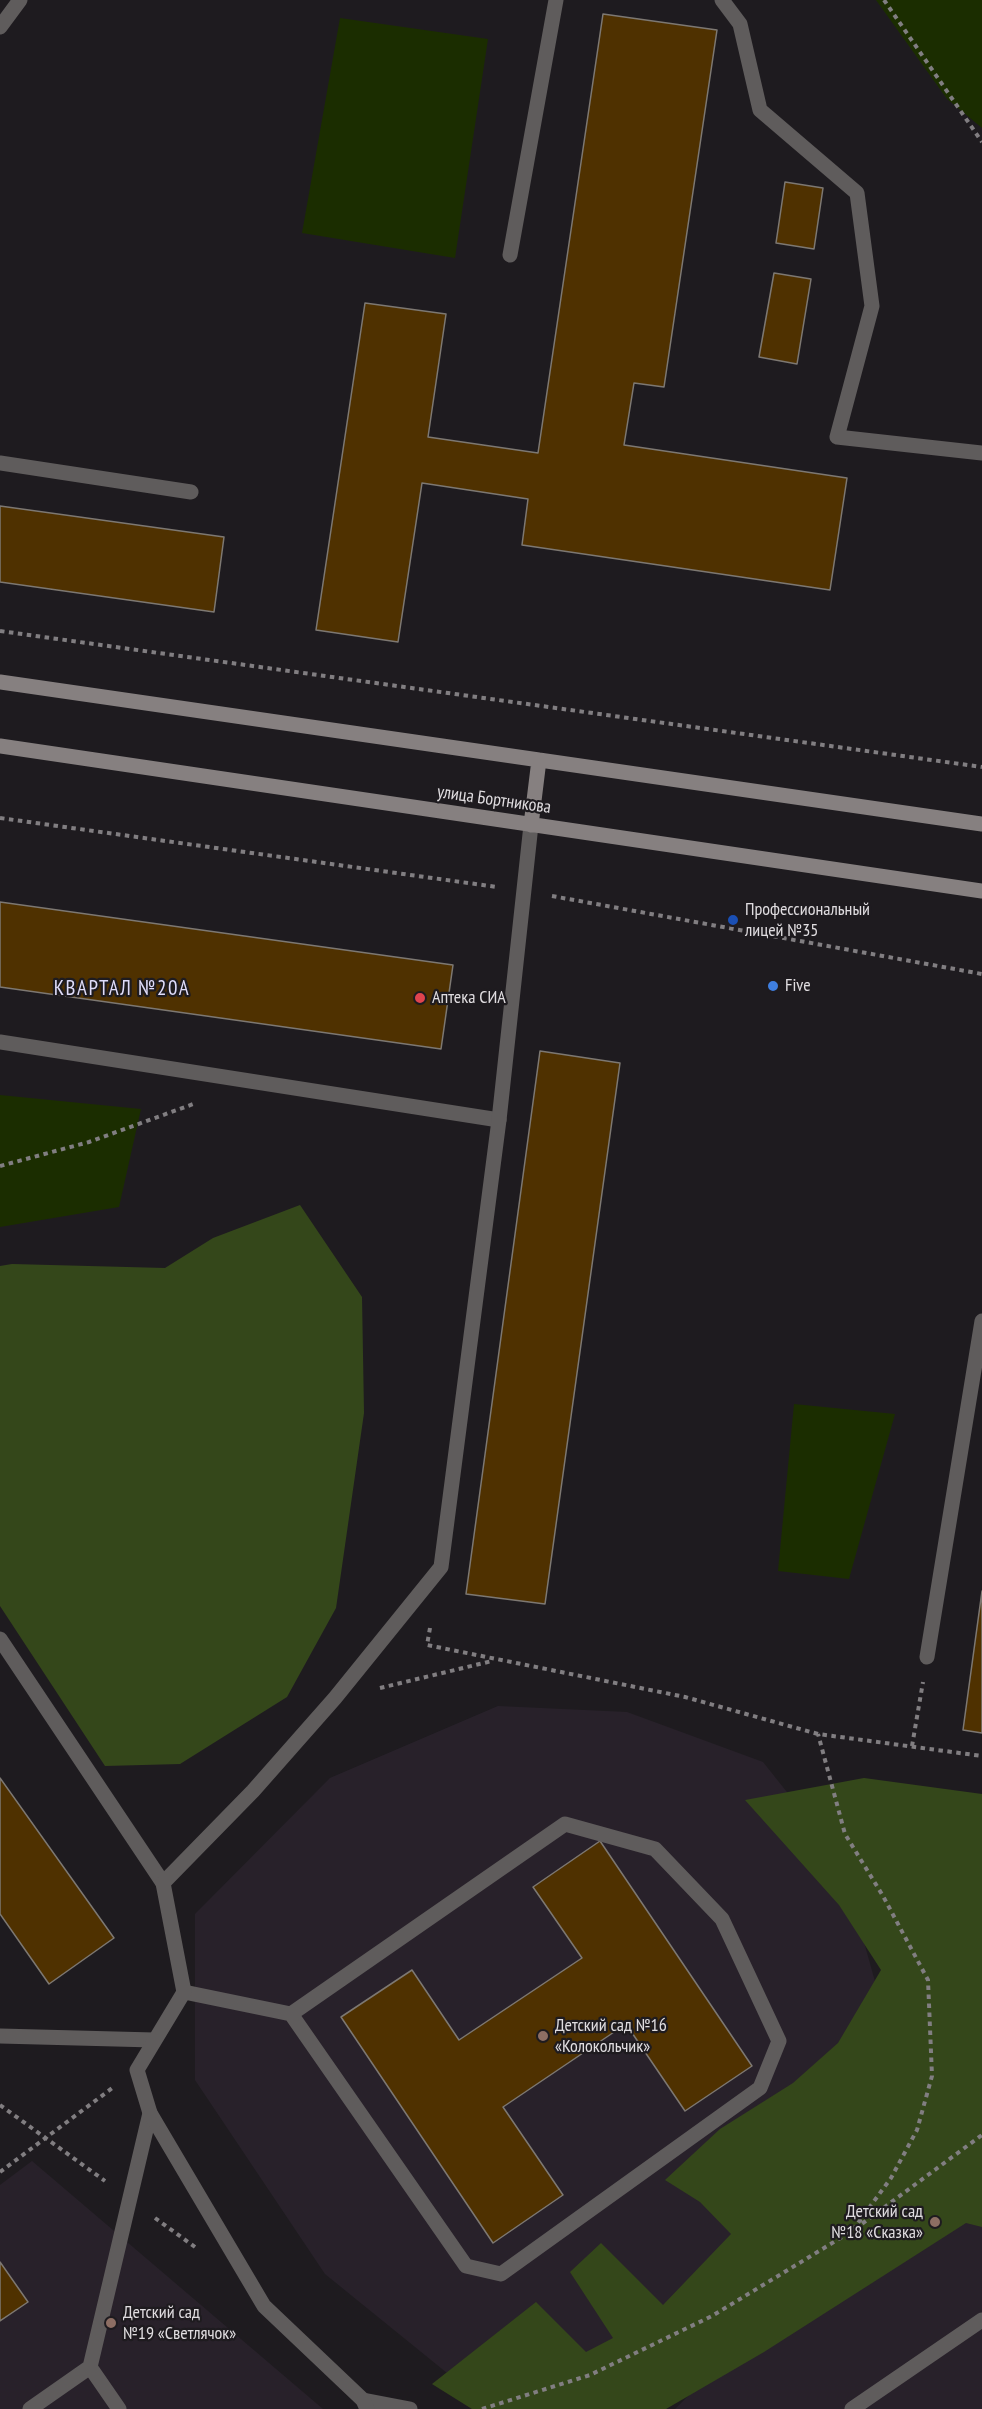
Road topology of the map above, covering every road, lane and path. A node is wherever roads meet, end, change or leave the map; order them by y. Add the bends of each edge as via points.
1 (20, 0) edge
2 (556, 0) edge
3 (722, 0) edge
4 (884, 0) edge
5 (0, 27) edge
6 (982, 141) edge
7 (510, 255) dead end
8 (982, 453) edge
9 (0, 463) edge
10 (191, 492) dead end
11 (0, 631) edge
12 (0, 682) edge
13 (0, 746) edge
14 (538, 760) junction
15 (982, 767) edge
16 (0, 818) edge
17 (982, 824) edge
18 (531, 825) junction
19 (524, 891) junction
20 (982, 891) edge
21 (982, 974) edge
22 (0, 1042) edge
23 (199, 1102) dead end
24 (499, 1120) junction
25 (0, 1166) edge
26 (982, 1321) edge
27 (431, 1623) dead end
28 (0, 1639) edge
29 (927, 1657) joint
30 (495, 1660) junction
31 (335, 1698) junction
32 (818, 1734) junction
33 (912, 1746) junction
34 (982, 1756) edge
35 (163, 1883) junction
36 (184, 1992) junction
37 (291, 2014) junction
38 (0, 2036) edge
39 (154, 2040) junction
40 (136, 2070) junction
41 (150, 2113) junction
42 (982, 2135) edge
43 (0, 2172) edge
44 (852, 2231) junction
45 (982, 2320) edge
46 (90, 2367) junction
47 (365, 2404) edge
48 (30, 2409) edge
49 (119, 2409) edge
50 (410, 2409) edge
51 (482, 2409) edge
52 (852, 2409) edge

1 - 5 street
2 - 7 street
3 - 8 street via 740,24 760,110 857,194 872,306 837,437
4 - 6 path
9 - 10 street
11 - 15 path
12 - 14 main road
13 - 18 main road, улица Бортникова
14 - 17 main road
14 - 18 main road
16 - 19 path
18 - 19 street
18 - 20 main road, улица Бортникова
19 - 21 path
19 - 24 street
22 - 24 street
23 - 25 path via 89,1142
24 - 31 street via 441,1567
26 - 29 street
27 - 30 path via 427,1645
28 - 35 street
29 - 33 path
30 - 31 path
30 - 32 path via 685,1697
31 - 35 street via 253,1791
32 - 33 path
32 - 44 path via 846,1834 927,1980 932,2076 917,2130 891,2178
33 - 34 path
35 - 36 street
36 - 37 street
36 - 39 street
37 - 37 street via 565,1824 655,1849 722,1919 779,2041 760,2088 501,2274 466,2266
38 - 39 street
39 - 40 street
40 - 41 street
40 - 43 path
41 - 46 street
41 - 47 street via 264,2306
42 - 44 path
44 - 51 path via 712,2316 590,2376
45 - 52 street
46 - 48 street
46 - 49 street
47 - 50 street

